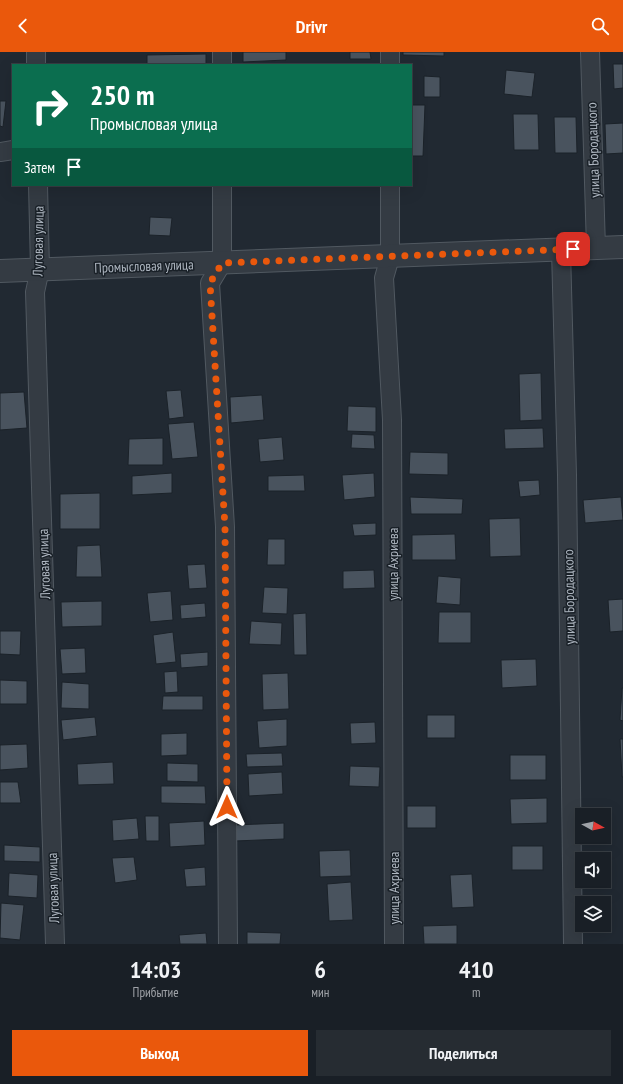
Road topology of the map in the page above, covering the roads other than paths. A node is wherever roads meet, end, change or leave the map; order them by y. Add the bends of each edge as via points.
1 (36, 52) edge
2 (222, 52) edge
3 (390, 52) edge
4 (590, 52) edge
5 (36, 64) edge
6 (222, 64) edge
7 (390, 64) edge
8 (12, 150) edge
9 (0, 152) edge
10 (38, 186) edge
11 (222, 186) edge
12 (390, 186) edge
13 (623, 247) edge
14 (596, 248) junction
15 (561, 250) junction
16 (390, 257) junction
17 (222, 263) junction
18 (40, 270) junction
19 (0, 271) edge
20 (55, 944) edge
21 (228, 944) edge
22 (394, 944) edge
23 (573, 944) edge

1 - 5 street
2 - 6 street
3 - 7 street
4 - 14 street, улица Бородацкого
8 - 9 street
10 - 18 street, Луговая улица
11 - 17 street
12 - 16 street, улица Ахриева
13 - 14 street, Промысловая улица
14 - 15 street, Промысловая улица
15 - 16 street, Промысловая улица
15 - 23 street, улица Бородацкого via 567,474
16 - 17 street, Промысловая улица
16 - 22 street, улица Ахриева via 384,278 392,420
17 - 18 street, Промысловая улица
17 - 21 street via 210,283 225,527
18 - 19 street, Промысловая улица
18 - 20 street, Луговая улица via 36,292

